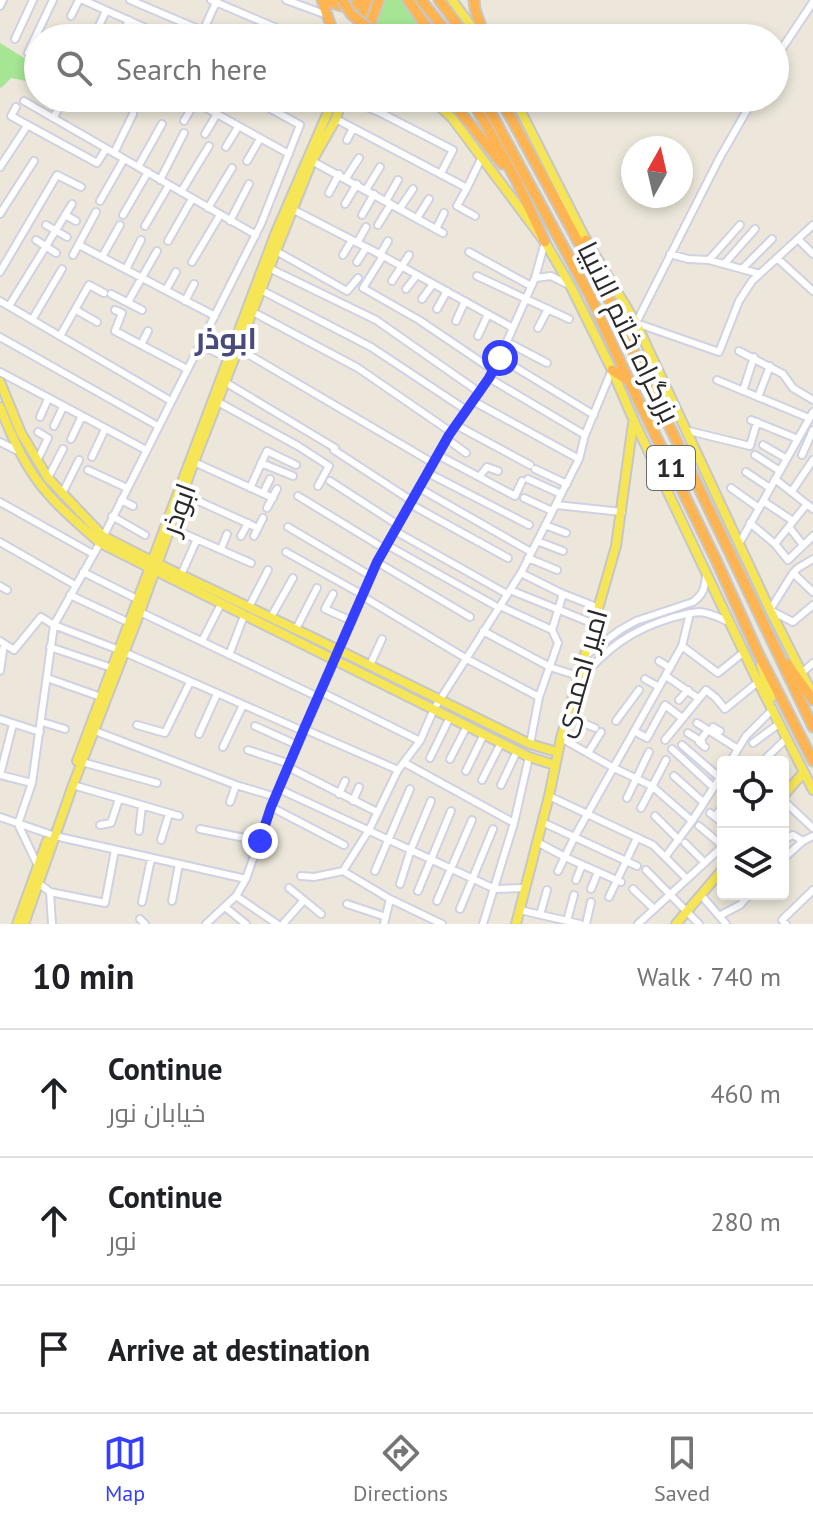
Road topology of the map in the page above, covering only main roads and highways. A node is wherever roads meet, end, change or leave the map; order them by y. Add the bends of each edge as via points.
1 (322, 0) edge
2 (330, 0) edge
3 (342, 0) edge
4 (366, 0) edge
5 (379, 0) edge
6 (408, 0) edge
7 (421, 0) edge
8 (439, 0) edge
9 (452, 0) edge
10 (474, 0) edge
11 (367, 18) junction
12 (330, 24) edge
13 (363, 24) edge
14 (366, 24) edge
15 (424, 24) edge
16 (440, 24) edge
17 (456, 24) edge
18 (472, 24) edge
19 (479, 24) edge
20 (328, 112) edge
21 (339, 112) edge
22 (446, 112) edge
23 (460, 112) edge
24 (479, 112) edge
25 (491, 112) edge
26 (508, 112) edge
27 (521, 112) edge
28 (517, 182) junction
29 (586, 240) junction
30 (545, 242) junction
31 (604, 289) junction
32 (612, 370) junction
33 (629, 381) junction
34 (0, 382) edge
35 (0, 409) edge
36 (634, 421) junction
37 (17, 435) junction
38 (191, 466) junction
39 (168, 527) junction
40 (102, 539) junction
41 (730, 554) junction
42 (716, 560) junction
43 (153, 567) junction
44 (247, 612) junction
45 (772, 643) junction
46 (122, 651) junction
47 (758, 653) junction
48 (813, 698) edge
49 (776, 716) junction
50 (813, 727) edge
51 (557, 752) junction
52 (813, 761) edge
53 (555, 765) junction
54 (804, 772) junction
55 (813, 790) edge
56 (789, 791) edge
57 (52, 835) junction
58 (717, 877) edge
59 (36, 882) junction
60 (17, 924) edge
61 (24, 924) edge
62 (516, 924) edge
63 (676, 924) edge

1 - 12 highway
2 - 4 highway via 343,8
3 - 13 highway, bridge
4 - 11 highway
5 - 11 highway
6 - 15 highway
7 - 16 highway
8 - 17 highway
9 - 18 main road
10 - 19 highway
11 - 14 highway
20 - 38 main road, ابوذر via 276,232
21 - 38 main road, ابوذر via 312,161
22 - 30 main road
23 - 28 highway
24 - 28 highway
25 - 33 highway, بزرگراه خاتم الانبیا / 11 via 590,296
26 - 31 highway, بزرگراه خاتم الانبیا / 11
27 - 29 main road
28 - 30 highway
29 - 31 highway
29 - 48 main road via 636,323
30 - 32 main road
31 - 41 highway, بزرگراه خاتم الانبیا / 11
32 - 33 highway
32 - 36 main road
33 - 42 highway, بزرگراه خاتم الانبیا / 11
34 - 37 main road
35 - 37 main road
36 - 49 main road
36 - 51 main road, امیر احمدی via 616,546
37 - 40 main road
37 - 40 main road via 38,481
38 - 39 main road, ابوذر
38 - 39 main road, ابوذر
39 - 43 main road, ابوذر
40 - 43 main road
41 - 42 highway
41 - 45 highway, بزرگراه خاتم الانبیا / 11
42 - 47 highway, بزرگراه خاتم الانبیا / 11
43 - 44 main road via 221,604
43 - 44 main road via 181,575
43 - 46 main road, ابوذر
44 - 51 main road via 271,617 530,744
44 - 53 main road via 529,757
45 - 48 highway
45 - 50 highway, بزرگراه خاتم الانبیا / 11
46 - 57 main road, ابوذر
46 - 57 main road, ابوذر
47 - 49 main road
47 - 52 highway, بزرگراه خاتم الانبیا / 11
49 - 54 main road
51 - 53 main road, امیر احمدی
53 - 62 main road, امیر احمدی
54 - 55 main road
54 - 56 main road
57 - 59 main road, ابوذر
57 - 59 main road, ابوذر
58 - 63 main road
59 - 60 main road, ابوذر
59 - 61 main road, ابوذر

